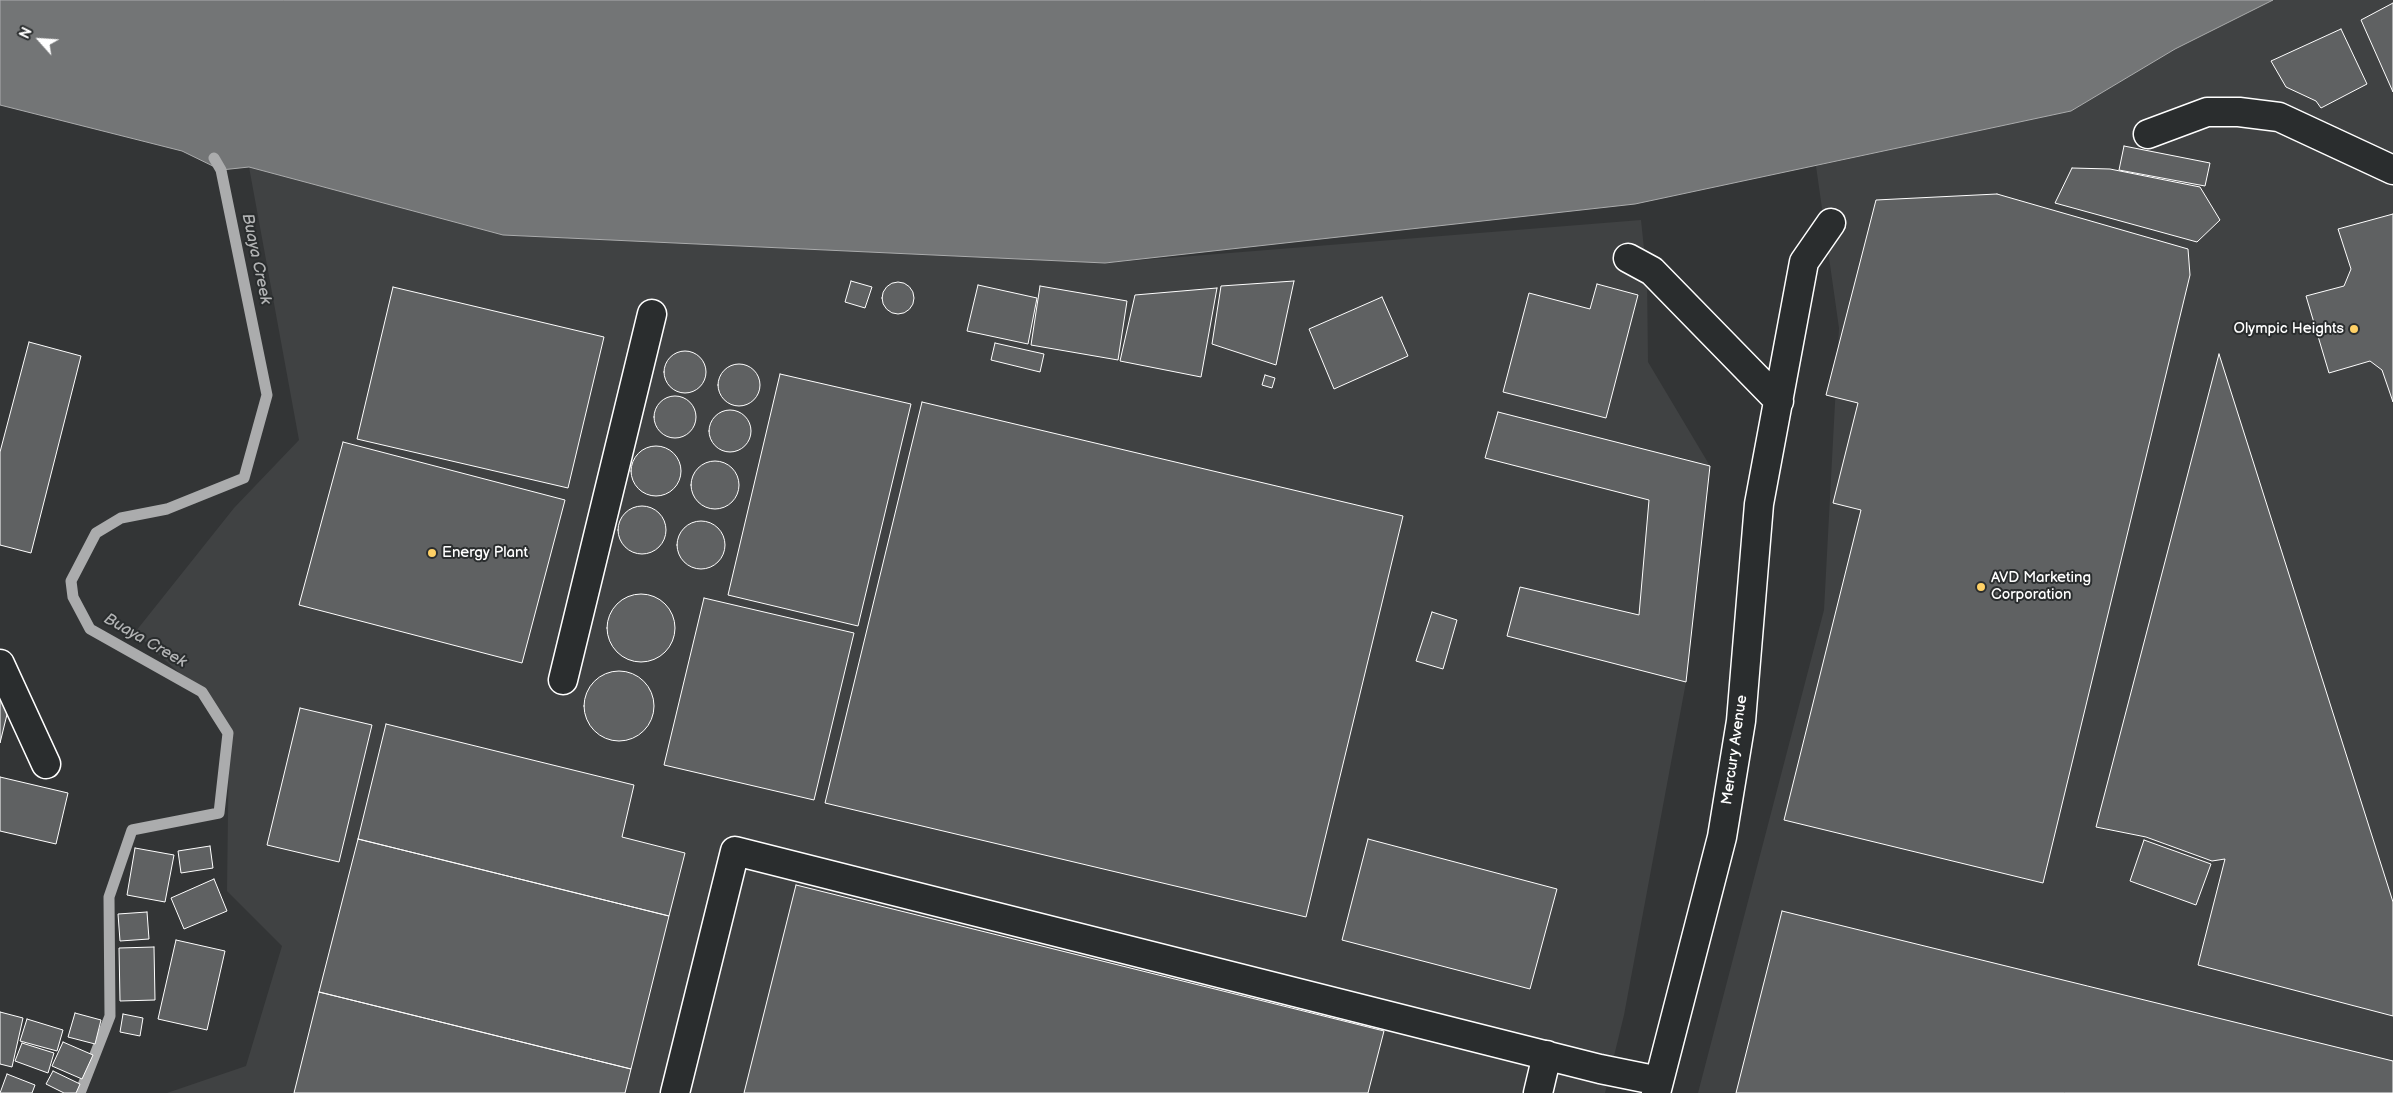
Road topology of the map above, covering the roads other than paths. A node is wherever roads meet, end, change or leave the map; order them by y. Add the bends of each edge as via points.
1 (2148, 134) dead end
2 (2393, 170) edge
3 (1832, 223) dead end
4 (1628, 258) dead end
5 (652, 314) dead end
6 (1779, 401) junction
7 (0, 664) edge
8 (562, 680) dead end
9 (46, 764) dead end
10 (1546, 1055) junction
11 (1658, 1087) edge
12 (675, 1093) edge
13 (1538, 1093) edge

1 - 2 street via 2207,112 2279,117
3 - 6 street, Mercury Avenue via 1804,262
4 - 6 street via 1652,270
5 - 8 street
6 - 11 street, Mercury Avenue via 1758,504 1741,721 1722,838
7 - 9 street
10 - 11 street
10 - 12 street via 736,851
10 - 13 street

